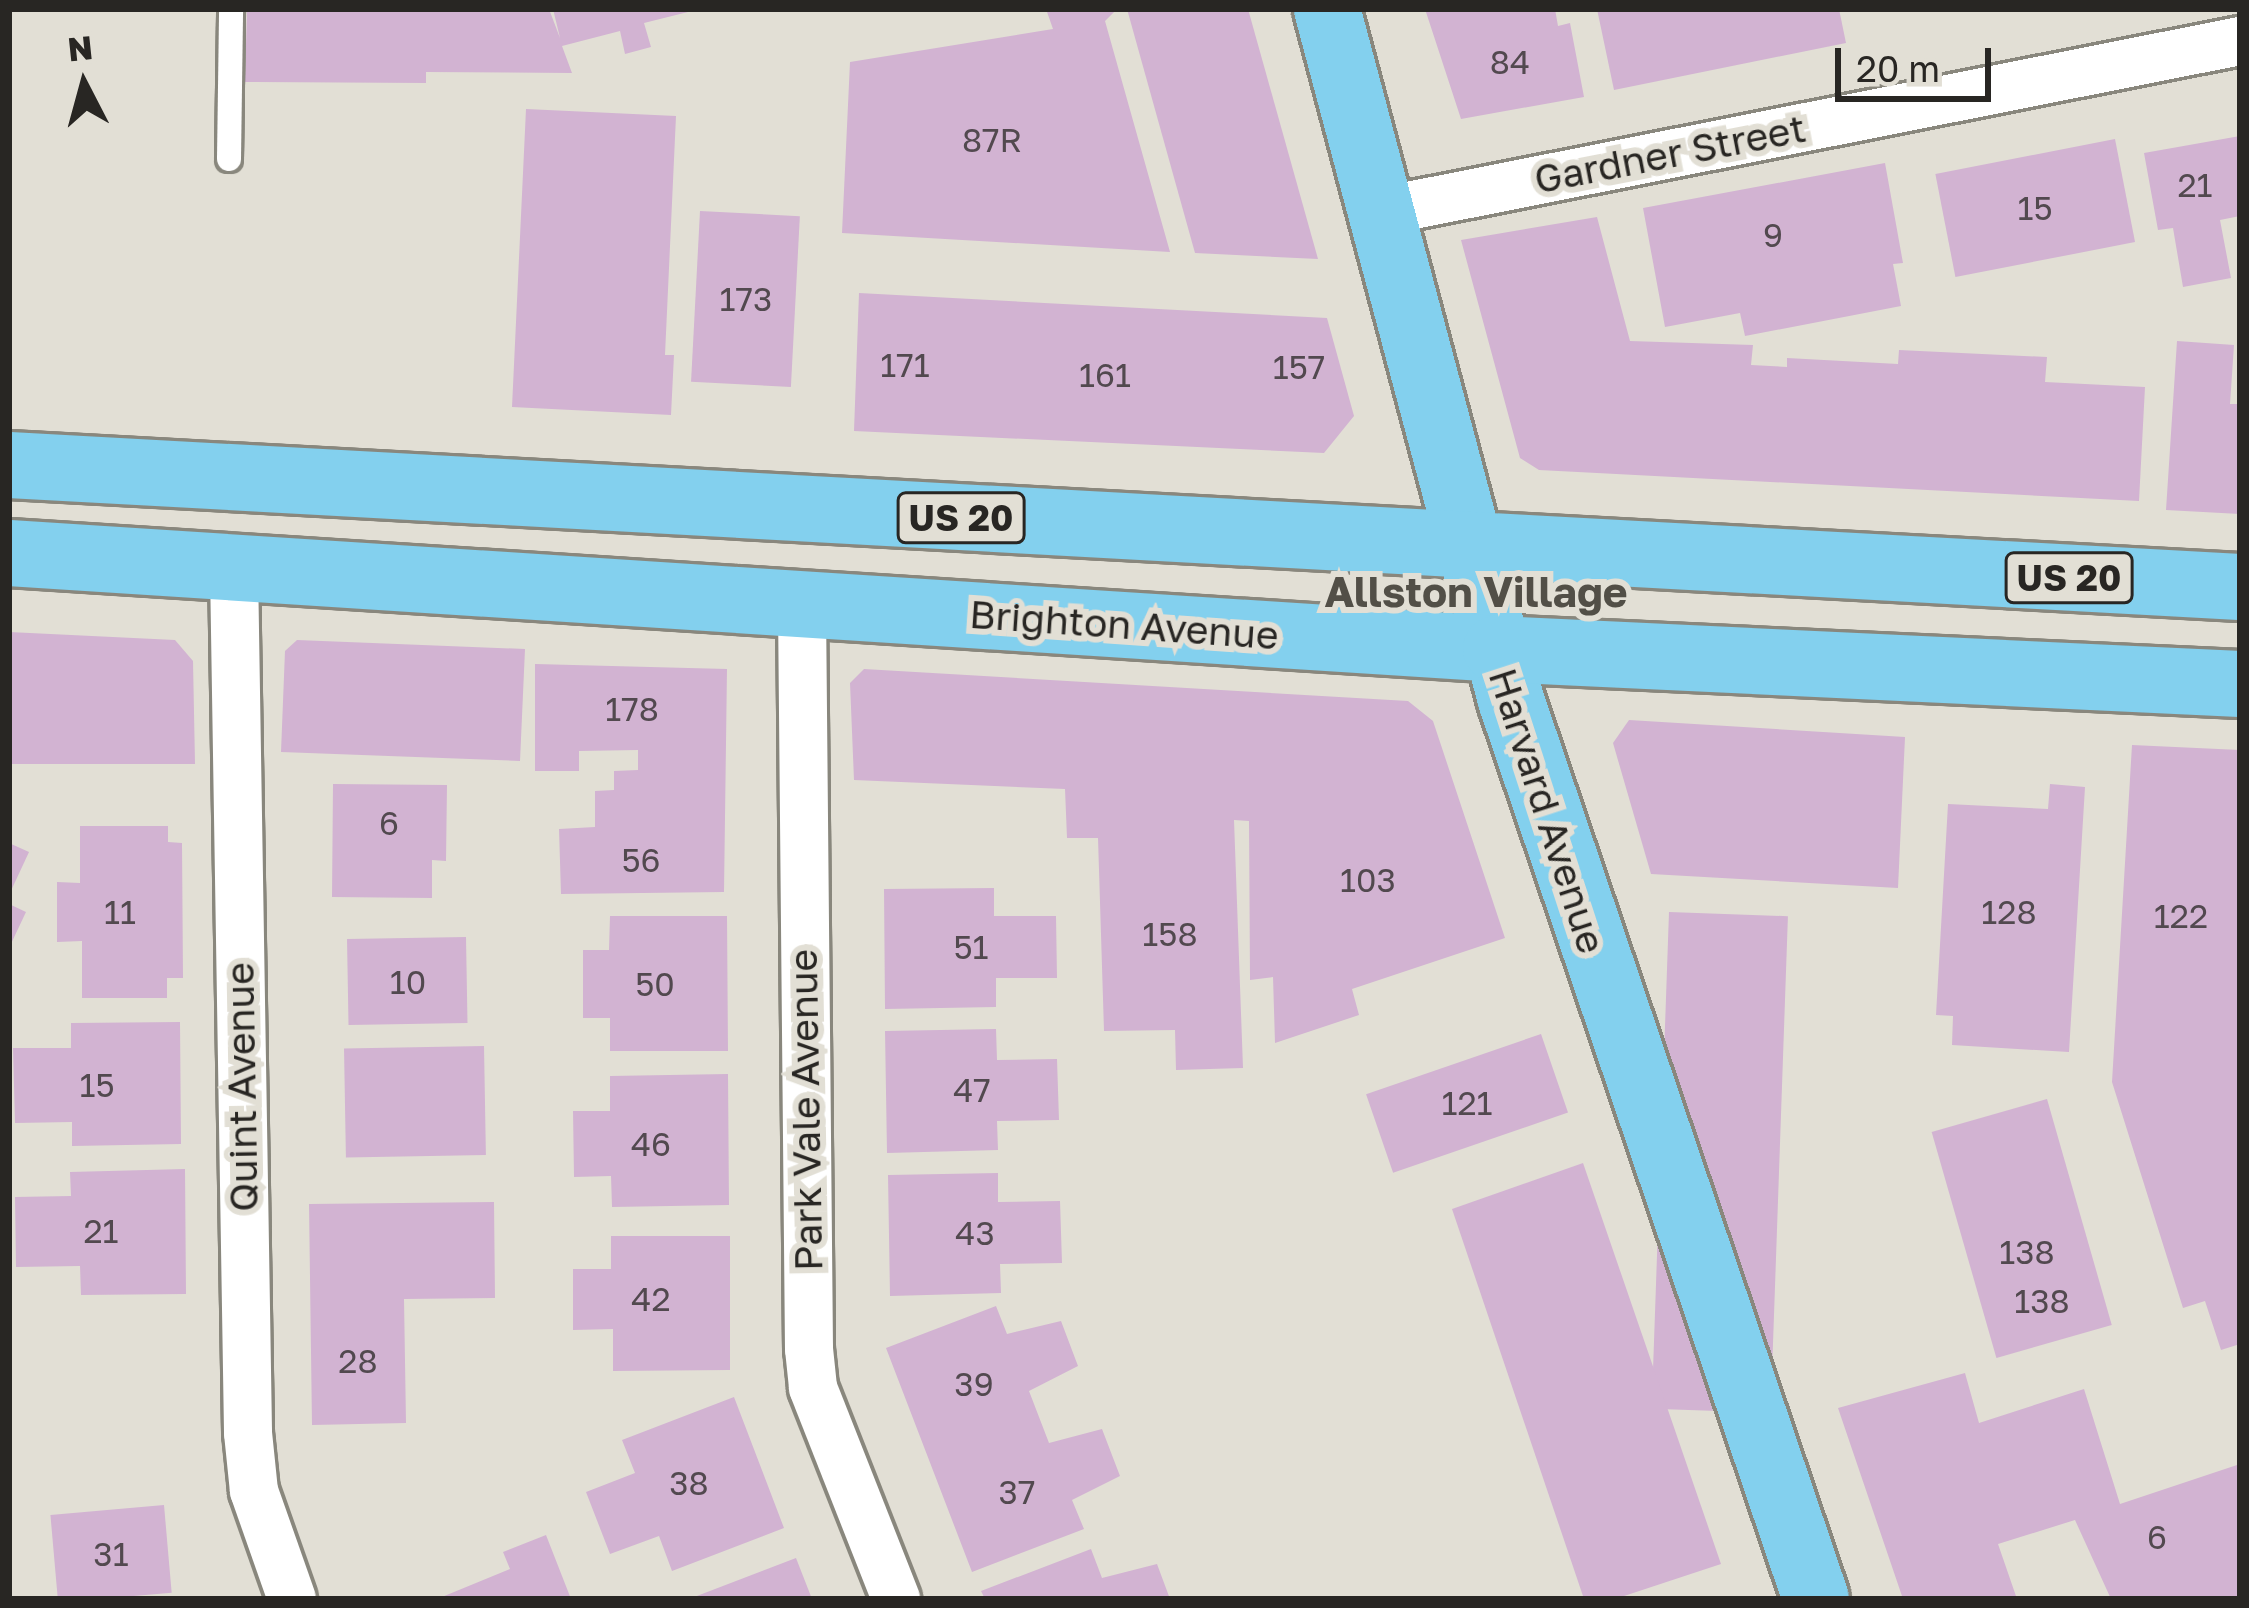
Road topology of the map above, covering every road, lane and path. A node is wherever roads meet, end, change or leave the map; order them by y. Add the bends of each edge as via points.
1 (231, 9) edge
2 (1327, 9) edge
3 (2240, 41) edge
4 (229, 159) dead end
5 (1383, 212) junction
6 (9, 465) edge
7 (1469, 548) junction
8 (9, 553) edge
9 (234, 569) junction
10 (2240, 587) edge
11 (802, 606) junction
12 (1496, 649) junction
13 (2240, 684) edge
14 (292, 1599) edge
15 (896, 1599) edge
16 (1816, 1599) edge

1 - 4 lane
2 - 5 main road, Harvard Avenue
3 - 5 street, Gardner Street
5 - 7 main road, Harvard Avenue
6 - 7 main road, US 20
7 - 10 main road, US 20
7 - 12 main road, Harvard Avenue
8 - 9 main road, Brighton Avenue
9 - 11 main road, Brighton Avenue
9 - 14 street, Quint Avenue via 248,1433 254,1491
11 - 12 main road, Brighton Avenue
11 - 15 street, Park Vale Avenue via 809,1349 813,1388
12 - 13 main road, Brighton Avenue
12 - 16 main road, Harvard Avenue

